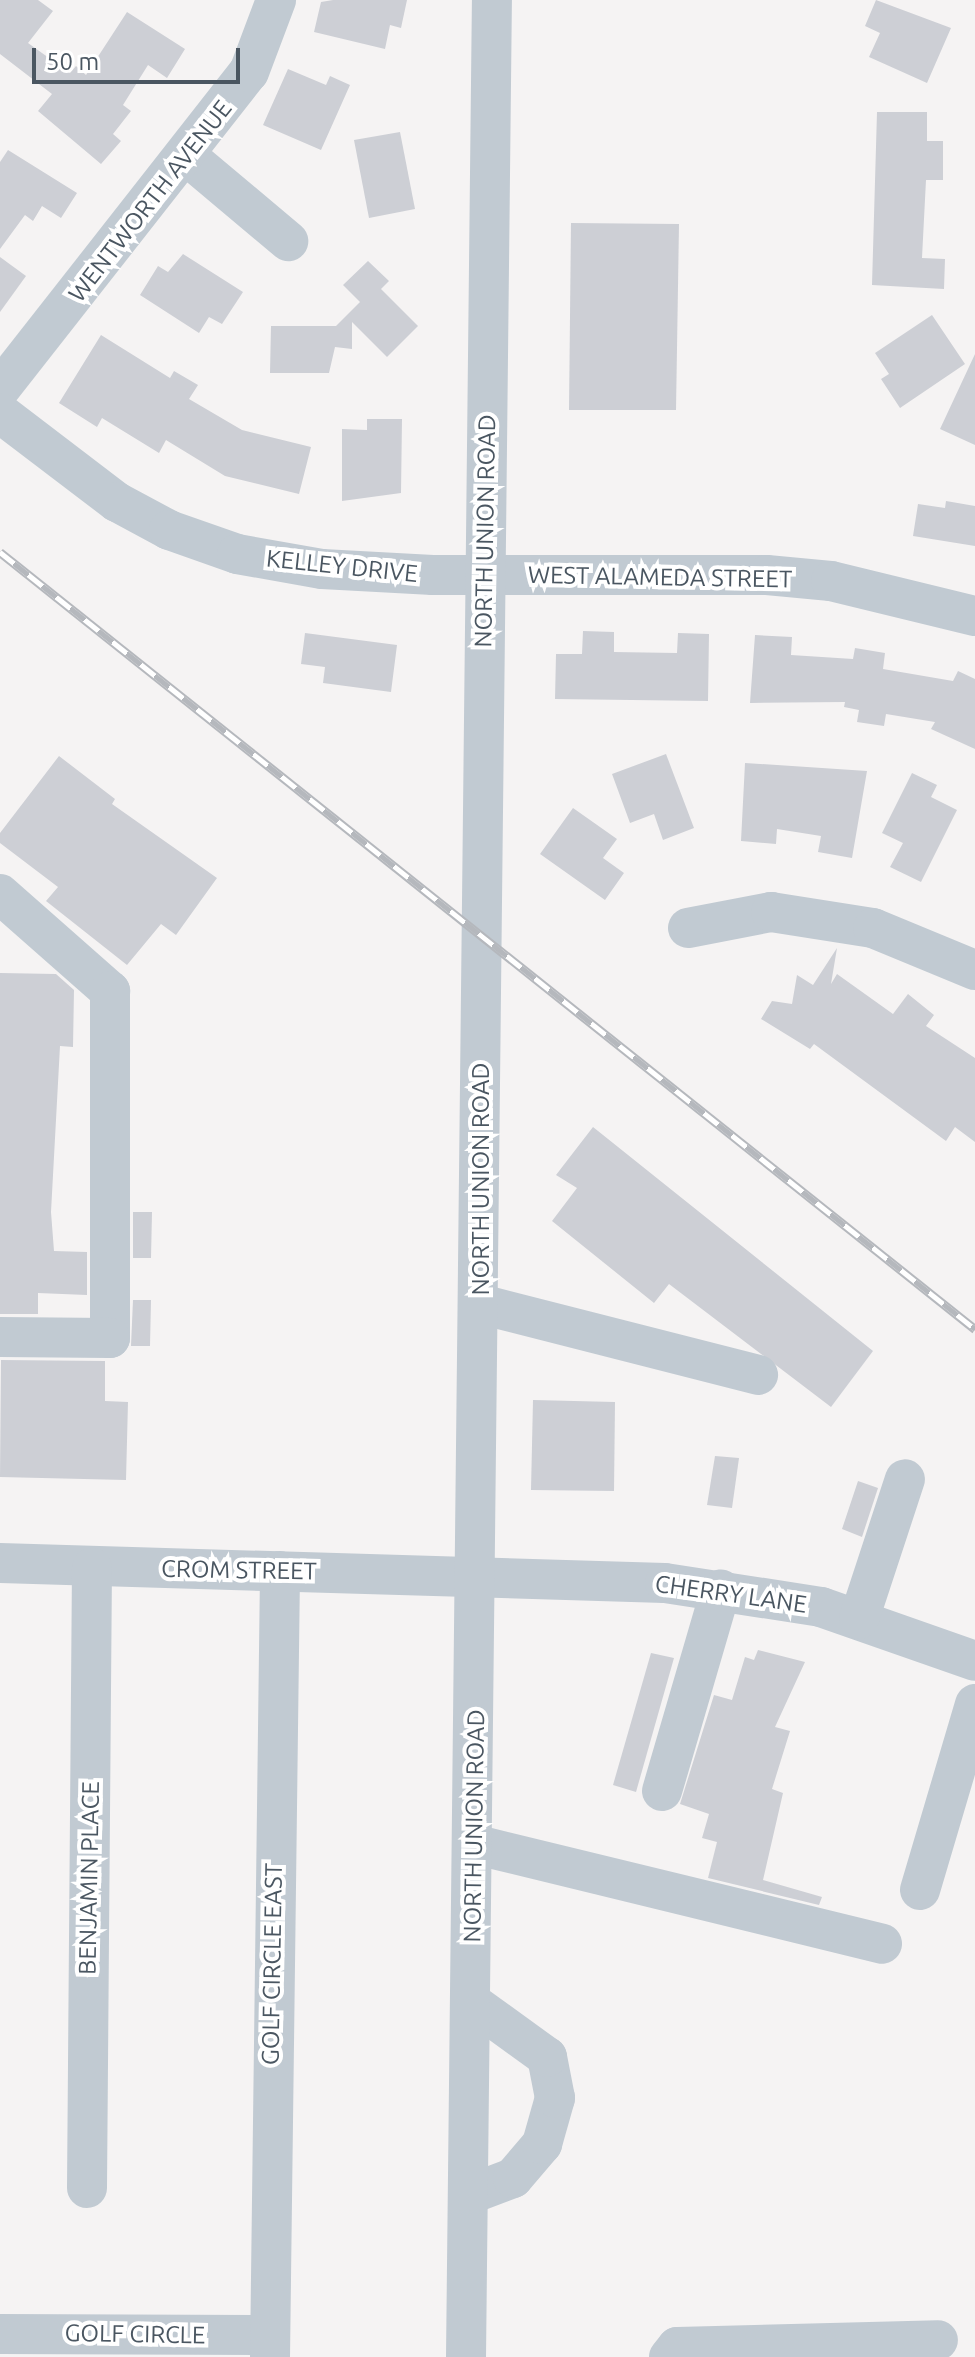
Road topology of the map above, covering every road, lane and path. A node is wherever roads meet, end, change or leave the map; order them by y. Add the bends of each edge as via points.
1 (276, 0) edge
2 (492, 0) edge
3 (188, 157) junction
4 (288, 241) dead end
5 (0, 389) edge
6 (0, 413) edge
7 (484, 575) junction
8 (975, 616) edge
9 (0, 894) edge
10 (688, 928) dead end
11 (975, 970) edge
12 (480, 1304) junction
13 (0, 1337) edge
14 (758, 1375) dead end
15 (905, 1479) dead end
16 (0, 1563) edge
17 (92, 1568) junction
18 (280, 1571) junction
19 (477, 1574) junction
20 (721, 1589) junction
21 (859, 1619) junction
22 (975, 1661) edge
23 (975, 1704) edge
24 (662, 1791) dead end
25 (473, 1844) junction
26 (920, 1890) dead end
27 (882, 1944) dead end
28 (471, 2002) junction
29 (87, 2188) dead end
30 (468, 2195) junction
31 (0, 2334) edge
32 (938, 2340) dead end
33 (270, 2346) edge
34 (843, 2349) edge
35 (466, 2357) edge
36 (669, 2357) edge

1 - 3 street, WENTWORTH AVENUE via 249,72
2 - 7 street, NORTH UNION ROAD
3 - 4 street
3 - 5 street, WENTWORTH AVENUE
6 - 7 street, KELLEY DRIVE via 117,502 169,530 237,554 322,569
7 - 8 street, WEST ALAMEDA STREET via 767,575 831,581
7 - 12 street, NORTH UNION ROAD
9 - 13 street via 110,991 110,1338
10 - 11 street via 771,912 873,928
12 - 14 street
12 - 19 street, NORTH UNION ROAD
15 - 21 street
16 - 17 street, CROM STREET
17 - 18 street, CROM STREET
17 - 29 street, BENJAMIN PLACE
18 - 19 street, CROM STREET
18 - 33 street, GOLF CIRCLE EAST
19 - 20 street, CHERRY LANE
19 - 25 street, NORTH UNION ROAD
20 - 21 street, CHERRY LANE
20 - 24 street
21 - 22 street, CHERRY LANE
23 - 26 street
25 - 27 street
25 - 28 street, NORTH UNION ROAD
28 - 30 street, NORTH UNION ROAD
28 - 30 street via 547,2057 555,2098 542,2144 513,2178
30 - 35 street, NORTH UNION ROAD
31 - 33 street, GOLF CIRCLE
32 - 34 street
34 - 36 street via 677,2347

